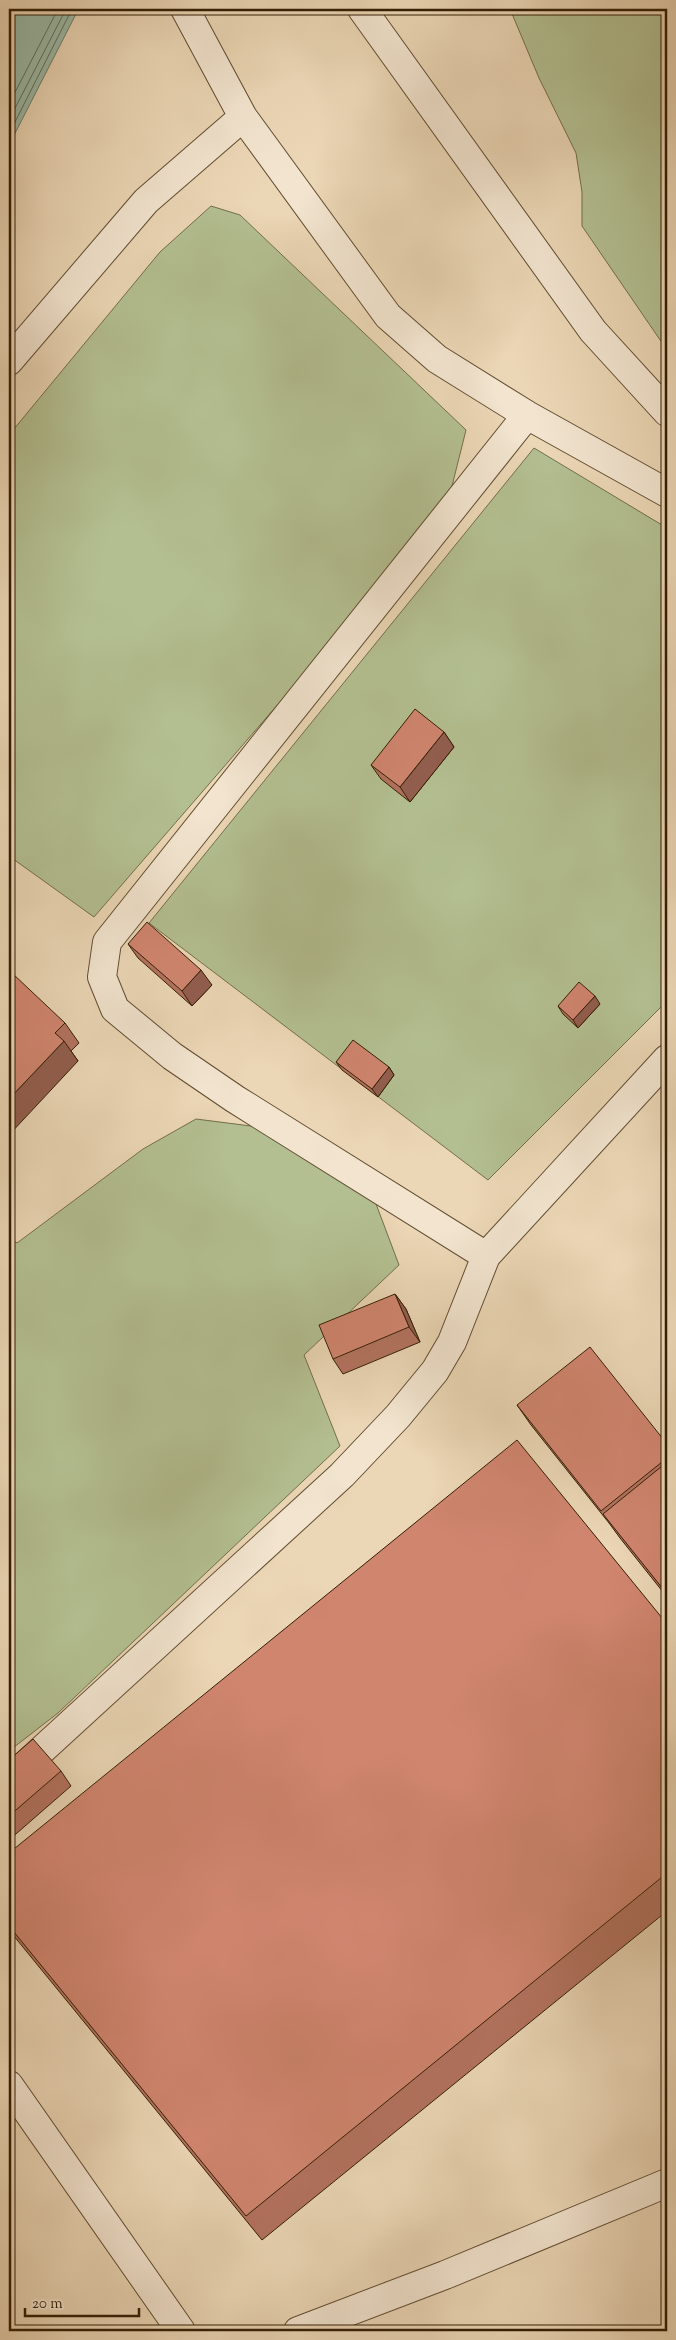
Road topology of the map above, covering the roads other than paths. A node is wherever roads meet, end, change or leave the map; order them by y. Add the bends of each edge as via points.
1 (185, 9) edge
2 (362, 9) edge
3 (243, 117) junction
4 (9, 361) edge
5 (667, 412) edge
6 (527, 415) junction
7 (667, 493) edge
8 (667, 1059) edge
9 (486, 1256) junction
10 (9, 1780) edge
11 (9, 2085) edge
12 (667, 2183) edge
13 (181, 2331) edge
14 (298, 2331) edge

1 - 3 street
2 - 5 street via 593,330
3 - 4 street via 146,201
3 - 6 street via 388,316 437,359
6 - 7 street
6 - 9 street via 107,942 102,977 115,1009 172,1056
8 - 9 street
9 - 10 street via 452,1342 435,1371 398,1416 342,1474
11 - 13 street
12 - 14 street

